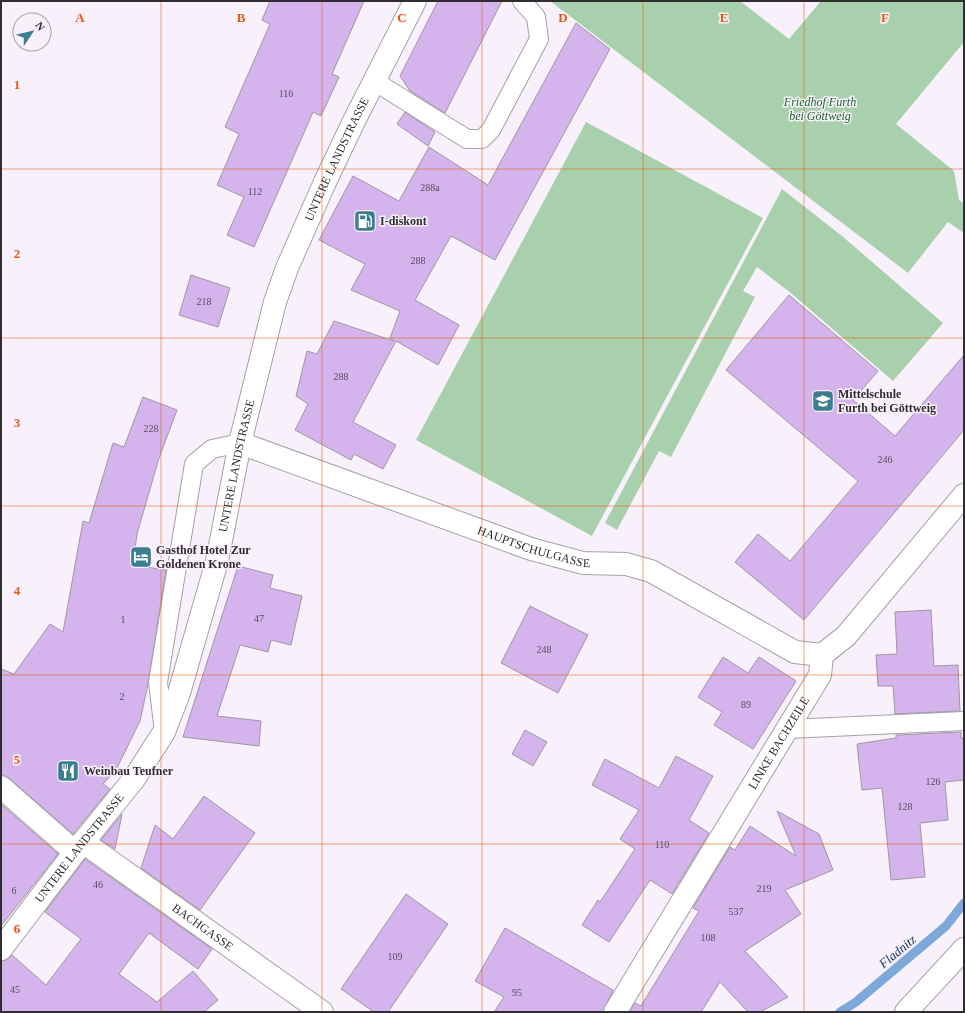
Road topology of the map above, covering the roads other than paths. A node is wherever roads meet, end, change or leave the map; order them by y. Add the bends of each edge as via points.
1 (415, 1) edge
2 (522, 1) edge
3 (374, 82) junction
4 (240, 443) junction
5 (964, 495) edge
6 (822, 655) junction
7 (964, 720) edge
8 (788, 729) junction
9 (164, 732) junction
10 (1, 787) edge
11 (79, 847) junction
12 (1, 949) edge
13 (964, 949) edge
14 (322, 1012) edge
15 (615, 1012) edge
16 (906, 1012) edge

1 - 3 street, UNTERE LANDSTRASSE
2 - 3 lane via 536,17 539,39 491,130 482,139 467,139
3 - 4 street, UNTERE LANDSTRASSE via 325,182 277,295
4 - 6 street, HAUPTSCHULGASSE via 531,549 583,563 626,564 650,571 795,652
4 - 9 street, UNTERE LANDSTRASSE via 217,560 179,692
4 - 9 lane via 212,449 194,464 158,682
5 - 6 street via 846,636
6 - 8 street, LINKE BACHZEILE via 820,675
7 - 8 lane
8 - 15 street, LINKE BACHZEILE
9 - 11 street, UNTERE LANDSTRASSE via 134,779
10 - 11 street, BACHGASSE
11 - 12 street, UNTERE LANDSTRASSE
11 - 14 street, BACHGASSE
13 - 16 street

